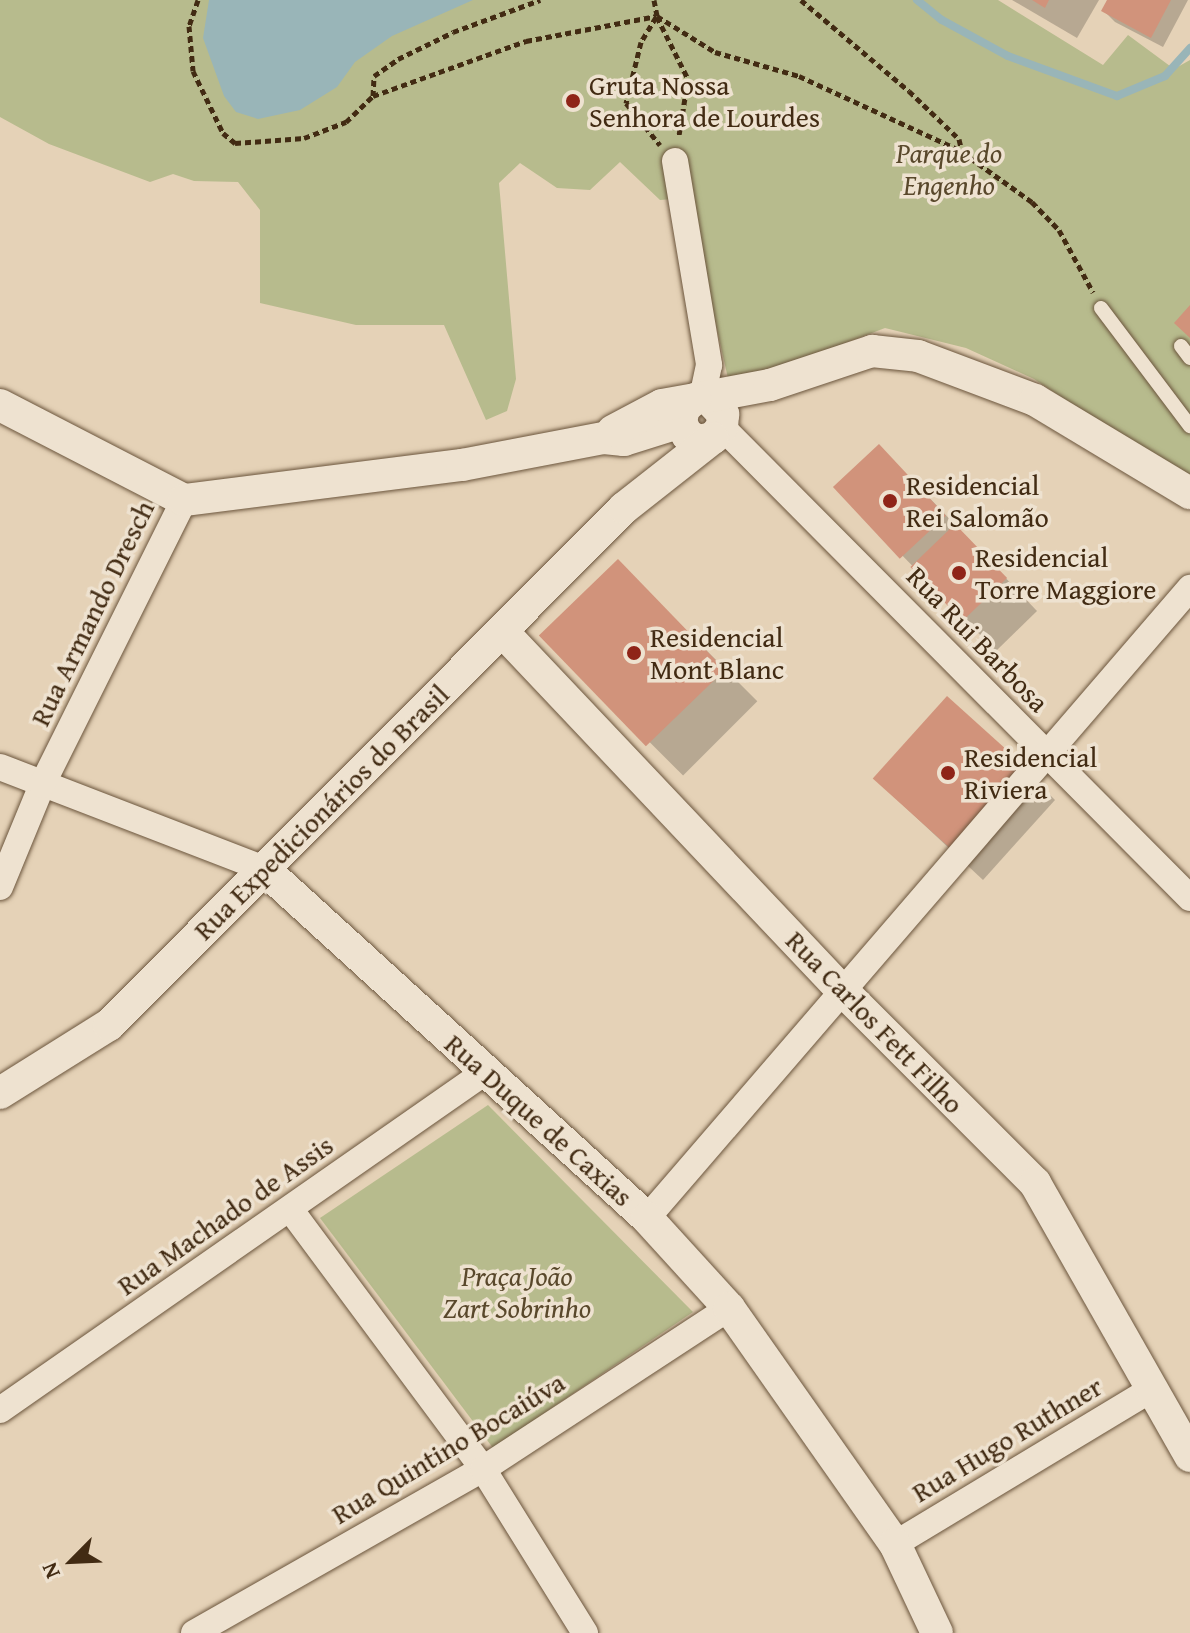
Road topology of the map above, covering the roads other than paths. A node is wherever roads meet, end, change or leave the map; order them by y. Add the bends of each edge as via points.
1 (675, 161) road end
2 (1101, 308) road end
3 (1181, 346) dead end
4 (1190, 358) edge
5 (0, 405) edge
6 (704, 417) junction
7 (1190, 426) edge
8 (1190, 493) edge
9 (184, 500) junction
10 (1190, 588) edge
11 (502, 631) junction
12 (1049, 757) junction
13 (0, 767) edge
14 (42, 785) junction
15 (264, 869) junction
16 (0, 887) edge
17 (1190, 898) edge
18 (843, 991) junction
19 (485, 1072) junction
20 (0, 1093) edge
21 (290, 1209) junction
22 (647, 1218) junction
23 (729, 1308) junction
24 (1152, 1389) junction
25 (0, 1410) edge
26 (1185, 1444) edge
27 (483, 1469) junction
28 (895, 1544) junction
29 (194, 1633) edge
30 (585, 1633) edge
31 (937, 1633) edge

1 - 6 street via 709,365
2 - 7 lane
3 - 4 lane
5 - 9 street
6 - 8 street via 770,385 872,351 918,356 1035,400
6 - 9 street via 662,405 627,420 604,438 462,465
6 - 11 street, Rua Expedicionários do Brasil via 624,508
6 - 12 street, Rua Rui Barbosa via 755,457
9 - 14 street, Rua Armando Dresch
10 - 12 street
11 - 15 street, Rua Expedicionários do Brasil
11 - 18 street, Rua Carlos Fett Filho
12 - 17 street, Rua Rui Barbosa
12 - 18 street
13 - 14 street, Rua Duque de Caxias
14 - 15 street, Rua Duque de Caxias
14 - 16 street, Rua Armando Dresch
15 - 19 street, Rua Duque de Caxias
15 - 20 street, Rua Expedicionários do Brasil via 109,1025
18 - 22 street
18 - 24 street, Rua Carlos Fett Filho via 1035,1183
19 - 21 street, Rua Machado de Assis
19 - 22 street, Rua Duque de Caxias
21 - 25 street, Rua Machado de Assis
21 - 27 street
22 - 23 street, Rua Duque de Caxias
23 - 27 street, Rua Quintino Bocaiúva
23 - 28 street, Rua Duque de Caxias
24 - 26 street, Rua Carlos Fett Filho
24 - 28 street, Rua Hugo Ruthner
27 - 29 street, Rua Quintino Bocaiúva
27 - 30 street
28 - 31 street, Rua Duque de Caxias

